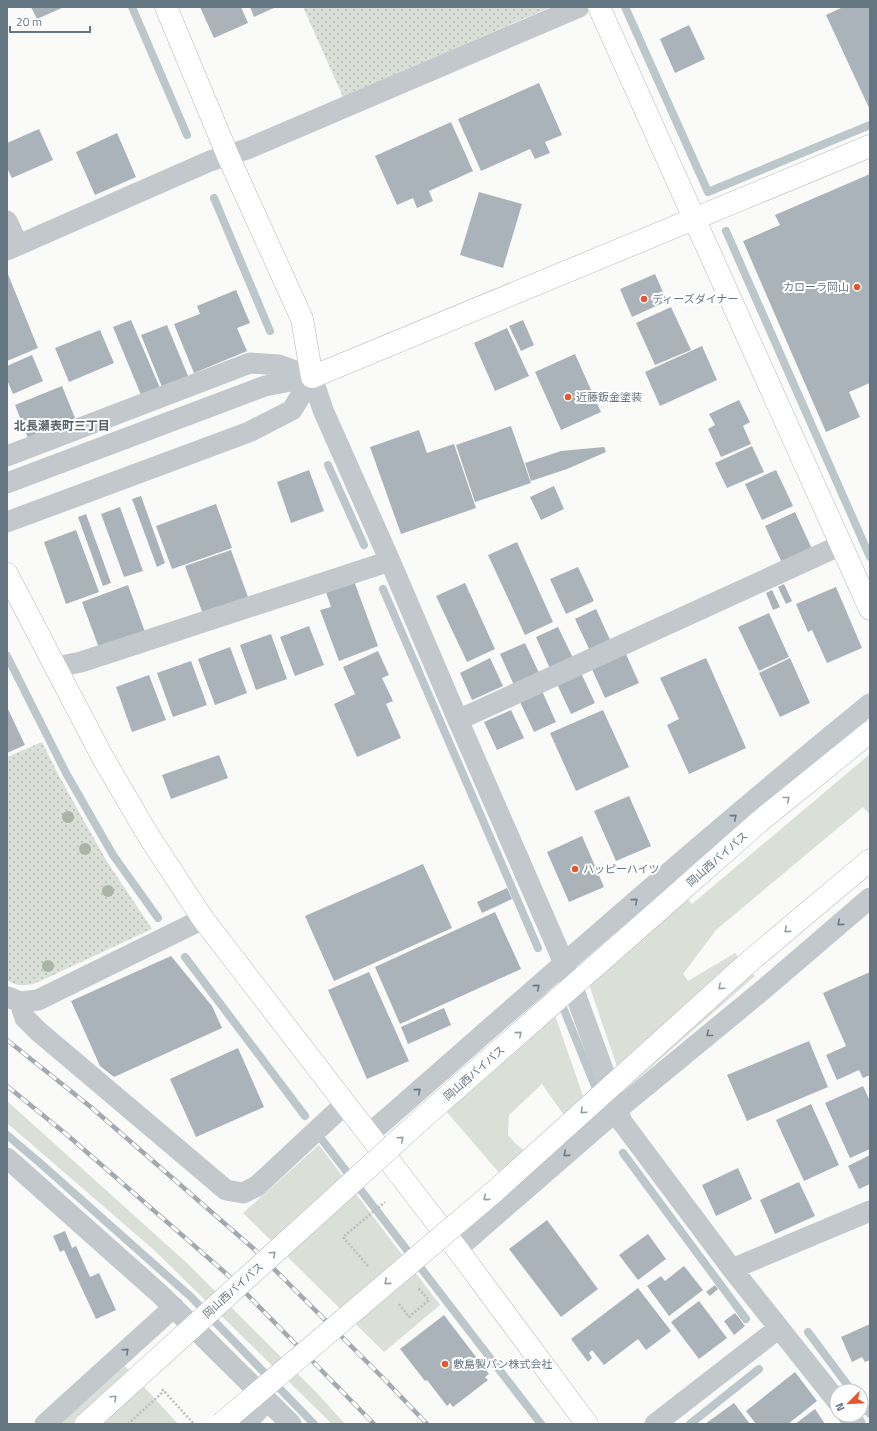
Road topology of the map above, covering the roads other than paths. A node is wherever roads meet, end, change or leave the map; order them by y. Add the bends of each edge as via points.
1 (166, 7) edge
2 (579, 7) edge
3 (599, 7) edge
4 (870, 146) edge
5 (228, 156) junction
6 (693, 219) junction
7 (7, 221) edge
8 (12, 247) edge
9 (312, 377) junction
10 (7, 456) edge
11 (7, 483) edge
12 (7, 522) edge
13 (841, 545) junction
14 (390, 561) junction
15 (7, 574) edge
16 (870, 610) edge
17 (56, 667) junction
18 (870, 704) edge
19 (458, 720) junction
20 (870, 732) edge
21 (870, 860) edge
22 (870, 898) edge
23 (203, 919) junction
24 (564, 963) junction
25 (14, 999) edge
26 (345, 1104) junction
27 (617, 1110) junction
28 (368, 1135) junction
29 (7, 1158) edge
30 (870, 1211) edge
31 (457, 1249) junction
32 (732, 1269) junction
33 (174, 1307) junction
34 (779, 1328) junction
35 (829, 1391) edge
36 (267, 1401) junction
37 (45, 1424) edge
38 (86, 1424) edge
39 (222, 1424) edge
40 (245, 1424) edge
41 (291, 1424) edge
42 (587, 1424) edge
43 (655, 1424) edge

1 - 5 main road
2 - 5 street
3 - 6 main road
4 - 6 main road
5 - 8 street via 210,161
5 - 9 main road via 302,319
6 - 9 main road
6 - 13 main road
7 - 8 street
9 - 10 street via 279,365 250,363
9 - 11 street via 265,386
9 - 12 street via 292,410 249,432
9 - 14 street via 323,410
13 - 16 main road
13 - 19 street
14 - 17 street via 81,662
14 - 19 street
15 - 17 main road
17 - 23 main road via 103,758 148,835
24 -> 18 street
19 - 24 street
38 -> 20 main road, 岡山西バイパス, bridge via 424,1118 684,888 760,821
21 -> 39 main road, bridge via 750,961 495,1191
22 -> 27 street
23 - 25 street via 38,1000
23 - 26 main road
24 - 27 street
28 -> 24 street
25 - 26 street via 25,1018 38,1031 226,1190 243,1193 257,1186
26 - 28 main road
27 -> 31 street
27 - 32 street via 622,1122
28 - 31 main road
29 - 33 street
30 - 32 street
31 - 42 main road
32 - 34 street
33 - 36 street
37 -> 33 street
34 - 35 street
34 - 43 street
36 - 40 street
36 - 41 street

